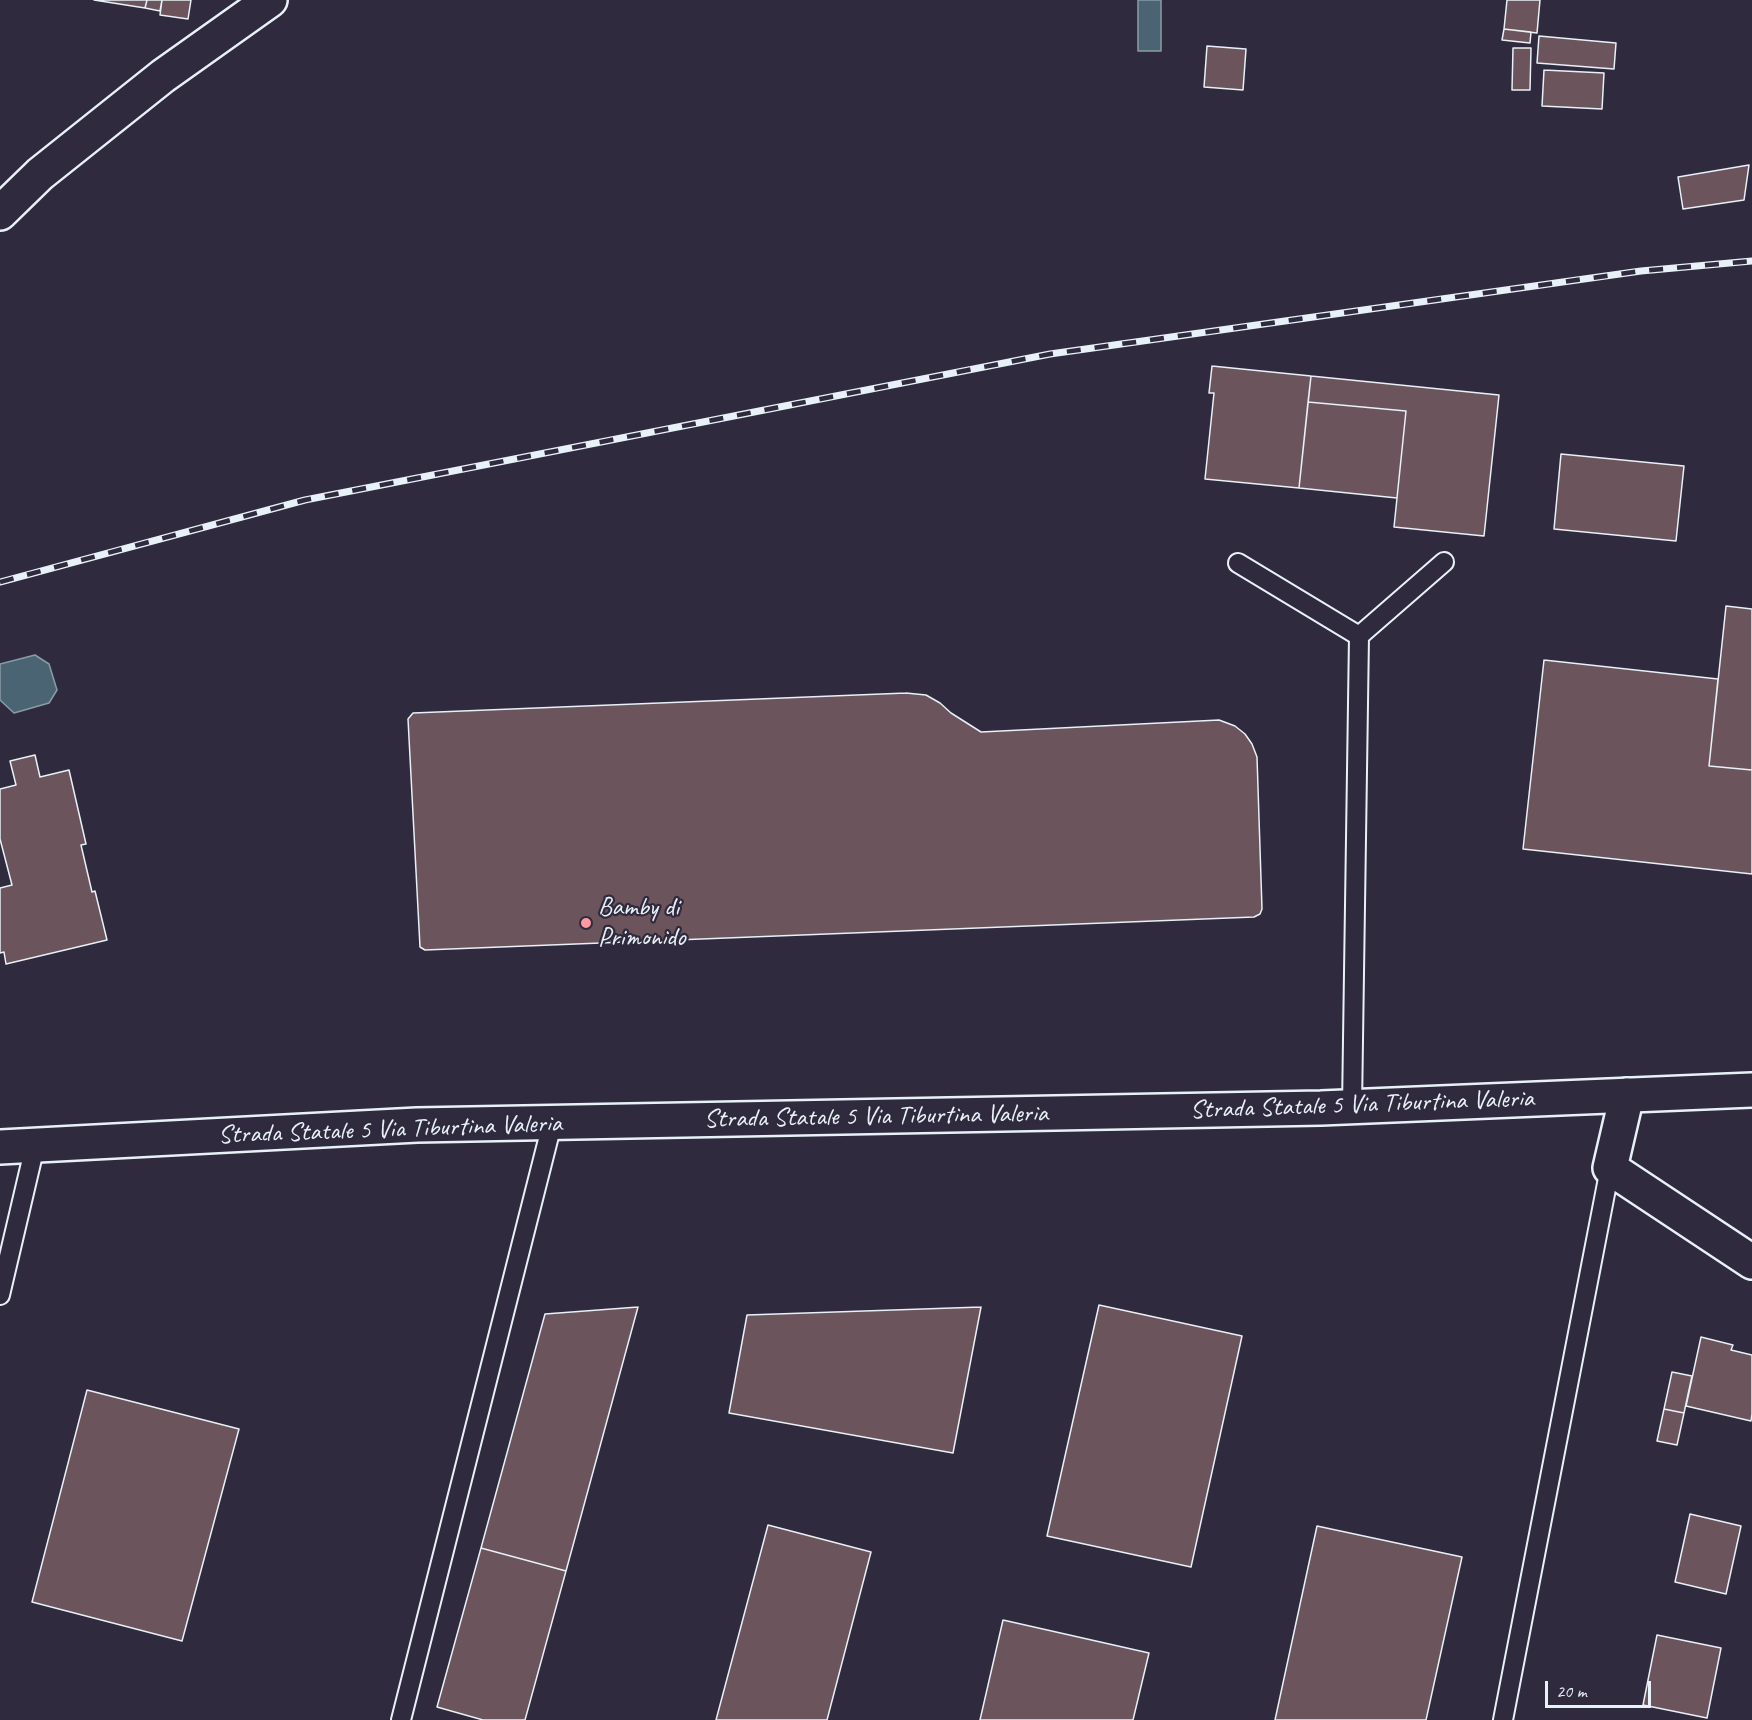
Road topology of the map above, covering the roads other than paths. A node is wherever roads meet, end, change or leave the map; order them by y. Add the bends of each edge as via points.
1 (270, 0) edge
2 (0, 213) edge
3 (1444, 562) dead end
4 (1238, 563) dead end
5 (1359, 636) junction
6 (1752, 1090) edge
7 (1627, 1095) junction
8 (1352, 1107) junction
9 (552, 1124) junction
10 (35, 1146) junction
11 (0, 1148) edge
12 (1610, 1168) junction
13 (1752, 1262) edge
14 (0, 1295) edge
15 (401, 1720) edge
16 (1503, 1720) edge

1 - 2 main road via 154,83 40,174
3 - 5 lane
4 - 5 lane
5 - 8 lane
6 - 7 main road, Strada Statale 5 Via Tiburtina Valeria
7 - 8 main road, Strada Statale 5 Via Tiburtina Valeria
7 - 12 main road
8 - 9 main road, Strada Statale 5 Via Tiburtina Valeria
9 - 10 main road, Strada Statale 5 Via Tiburtina Valeria via 417,1125
9 - 15 lane
10 - 11 main road, Strada Statale 5 Via Tiburtina Valeria
10 - 14 lane
12 - 13 main road
12 - 16 lane

